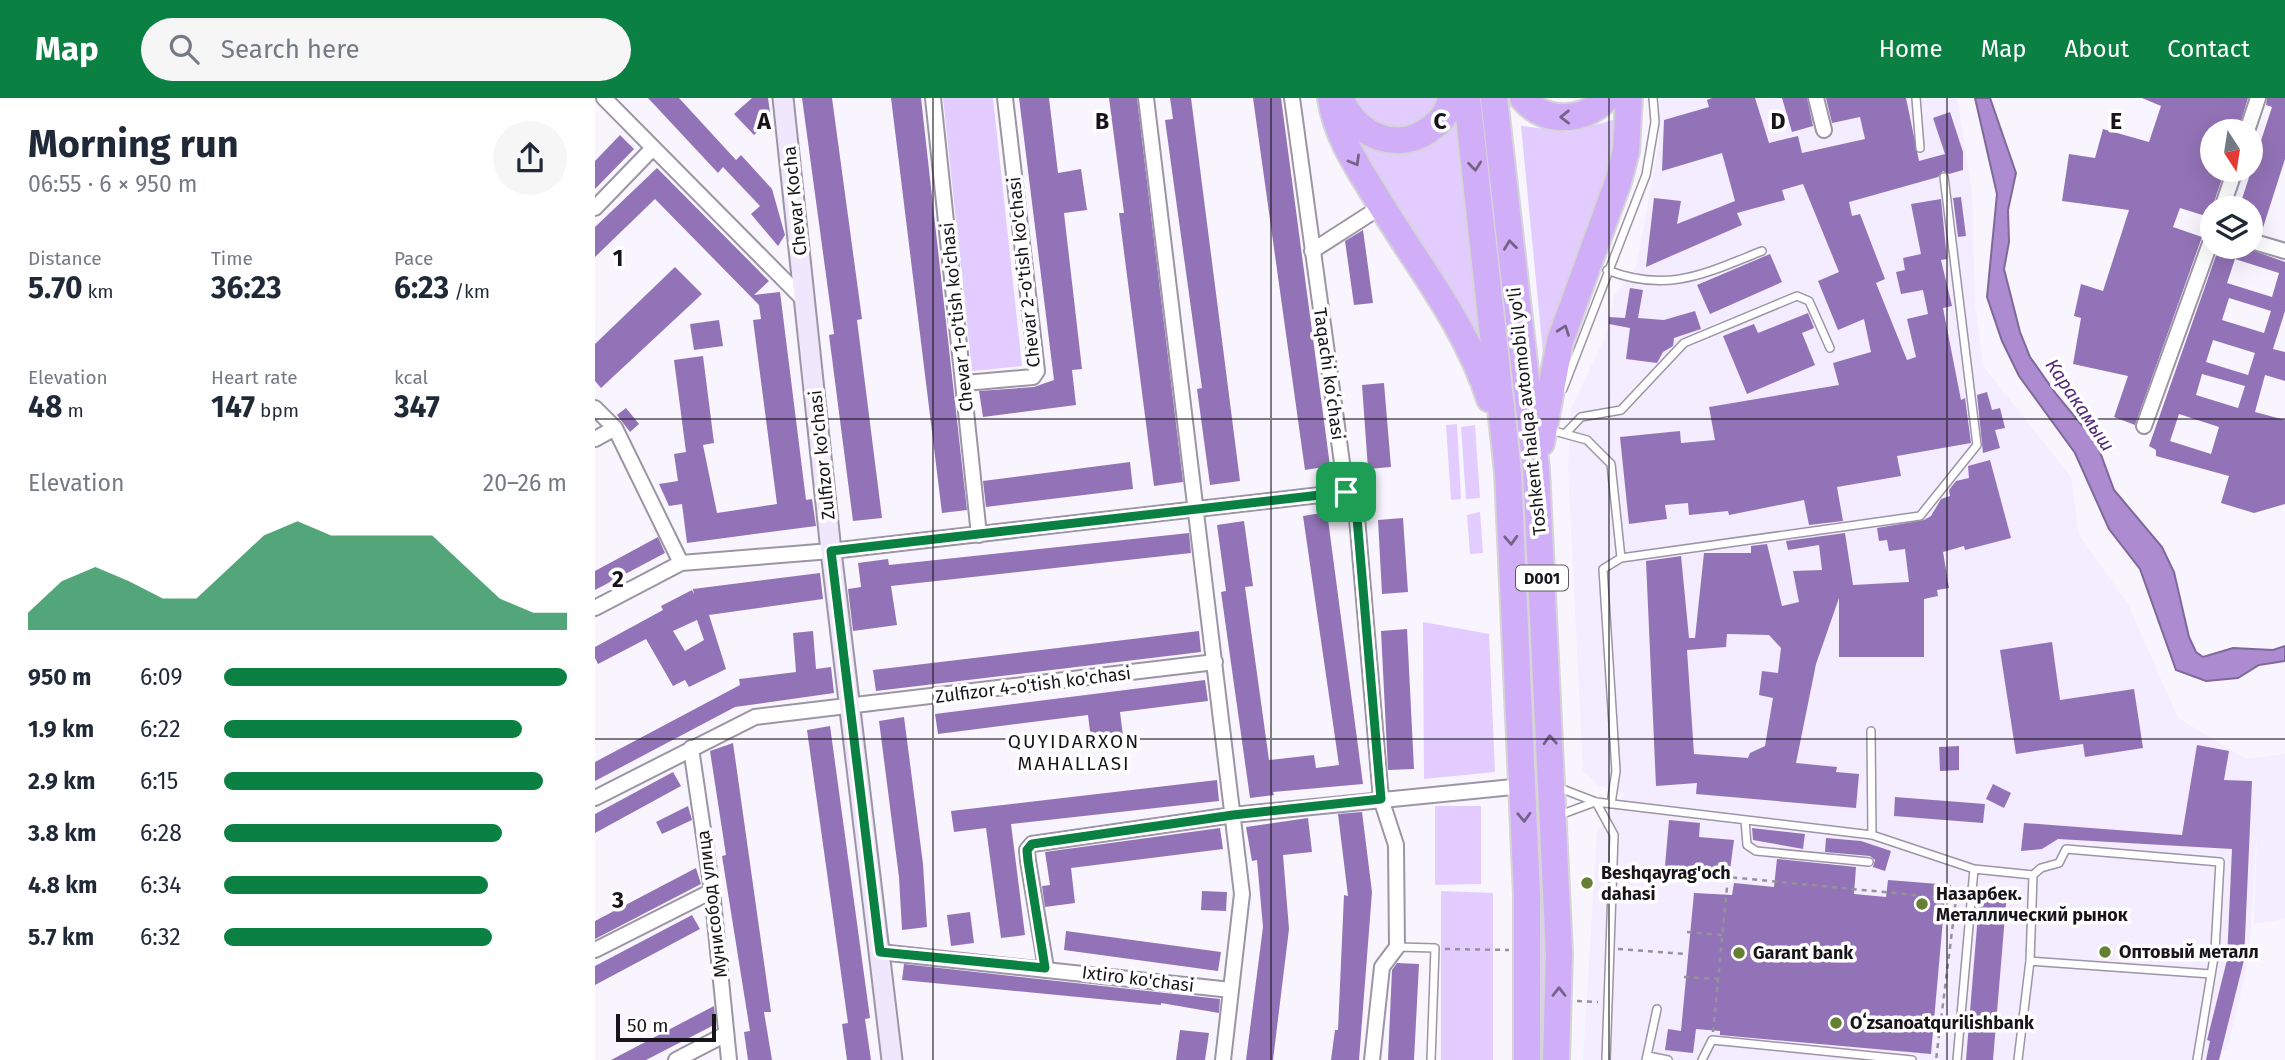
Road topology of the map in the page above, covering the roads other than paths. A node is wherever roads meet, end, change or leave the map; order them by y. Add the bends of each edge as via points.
1 (604, 98) edge
2 (783, 98) edge
3 (933, 98) edge
4 (1005, 98) edge
5 (1146, 98) edge
6 (1292, 98) edge
7 (1331, 98) edge
8 (1340, 98) edge
9 (1451, 98) edge
10 (1467, 98) edge
11 (1494, 98) edge
12 (1523, 98) edge
13 (1607, 98) edge
14 (1815, 98) edge
15 (1916, 98) edge
16 (2258, 98) edge
17 (1641, 101) edge
18 (2251, 119) edge
19 (1824, 130) dead end
20 (653, 148) junction
21 (1920, 148) dead end
22 (1944, 177) dead end
23 (1382, 206) junction
24 (595, 208) edge
25 (2263, 245) edge
26 (1312, 251) junction
27 (1762, 251) dead end
28 (2285, 251) edge
29 (2204, 259) edge
30 (1603, 263) junction
31 (807, 303) junction
32 (1830, 348) dead end
33 (965, 383) junction
34 (1561, 398) dead end
35 (595, 408) edge
36 (2144, 426) dead end
37 (615, 428) junction
38 (1555, 429) junction
39 (595, 439) edge
40 (1536, 469) junction
41 (1508, 472) junction
42 (1346, 492) junction
43 (1196, 510) junction
44 (979, 536) junction
45 (831, 551) junction
46 (1621, 558) junction
47 (681, 563) junction
48 (595, 608) edge
49 (1215, 662) junction
50 (851, 708) junction
51 (1871, 731) dead end
52 (691, 748) junction
53 (1523, 786) junction
54 (1552, 786) junction
55 (595, 798) edge
56 (1381, 799) junction
57 (1596, 802) junction
58 (1611, 804) junction
59 (1233, 815) junction
60 (1554, 817) junction
61 (1745, 820) junction
62 (1871, 835) junction
63 (1869, 862) dead end
64 (1974, 869) junction
65 (2033, 875) junction
66 (712, 891) junction
67 (1397, 947) junction
68 (595, 950) edge
69 (880, 952) junction
70 (2030, 961) junction
71 (1045, 968) junction
72 (2211, 974) junction
73 (1231, 990) junction
74 (1657, 1009) dead end
75 (726, 1034) junction
76 (1647, 1058) edge
77 (676, 1060) edge
78 (730, 1060) edge
79 (892, 1060) edge
80 (1223, 1060) edge
81 (1372, 1060) edge
82 (1431, 1060) edge
83 (1527, 1060) edge
84 (1556, 1060) edge
85 (1606, 1060) edge
86 (1668, 1060) edge
87 (1702, 1060) edge
88 (1912, 1060) edge
89 (1957, 1060) edge
90 (2018, 1060) edge
91 (2197, 1060) edge

1 - 20 street
2 - 31 street, Chevar Kocha
3 - 33 street, Chevar 1-o'tish ko'chasi
4 - 33 street, Chevar 2-o'tish ko'chasi via 1037,371 1033,377
5 - 43 street
6 - 26 street, Taqachi koʻchasi
7 -> 23 highway via 1342,138
8 - 9 highway via 1349,116 1365,131 1398,141 1420,136 1438,123
10 -> 41 highway, Toshkent halqa avtomobil yo'li / D001
40 -> 11 highway, Toshkent halqa avtomobil yo'li / D001
13 -> 12 highway via 1582,115 1561,118 1542,113
14 - 19 street
15 - 21 lane
16 - 18 street
17 - 30 highway
20 - 24 street
20 - 31 street
22 - 46 lane via 1977,445 1920,516
23 - 26 street
23 - 41 highway via 1469,345
25 - 28 street
26 - 42 street, Taqachi koʻchasi
27 - 30 lane via 1691,279 1627,278
29 - 36 street
30 - 34 lane
38 -> 30 highway via 1560,341
31 - 45 street, Zulfizor ko'chasi
32 - 38 lane via 1809,301 1797,296 1683,343 1621,410 1581,417
33 - 44 street, Chevar 1-o'tish ko'chasi
35 - 37 street
37 - 39 street
37 - 47 street
38 - 40 highway
38 - 46 lane via 1587,440 1611,464
54 -> 40 highway, Toshkent halqa avtomobil yo'li / D001
41 -> 53 highway, Toshkent halqa avtomobil yo'li / D001
42 - 43 street
42 - 56 street, Taqachi koʻchasi via 1357,518
43 - 44 street
43 - 49 street
44 - 45 street
45 - 47 street
45 - 50 street, Zulfizor ko'chasi
46 - 58 lane via 1603,569 1616,771
47 - 48 street
49 - 50 street, Zulfizor 4-o'tish ko'chasi
49 - 59 street
50 - 52 street, Zulfizor 4-o'tish ko'chasi via 755,717
50 - 69 street, Zulfizor ko'chasi
51 - 62 lane
52 - 55 street, Zulfizor 4-o'tish ko'chasi
52 - 66 street, Мунисобод улица
53 - 56 street
53 -> 83 highway, Toshkent halqa avtomobil yo'li / D001
54 - 57 lane
54 - 60 highway, Toshkent halqa avtomobil yo'li / D001
56 - 59 street
56 - 67 street, Taqachi koʻchasi via 1396,845
57 - 58 lane
57 - 60 lane
57 - 85 lane via 1614,835
58 - 61 lane
59 - 71 street via 1032,844 1028,861
59 - 73 street via 1242,894
84 -> 60 highway, Toshkent halqa avtomobil yo'li / D001 via 1559,954
61 - 62 lane
61 - 63 lane via 1747,845 1756,851
62 - 64 lane
64 - 65 lane
64 - 89 lane
65 - 70 lane
65 - 72 lane via 2059,863 2066,849 2220,862
66 - 68 street
66 - 75 street, Мунисобод улица
67 - 81 street, Taqachi koʻchasi via 1382,967
67 - 82 lane via 1435,948
69 - 71 street, Ixtiro ko'chasi
69 - 79 street, Zulfizor ko'chasi
70 - 72 lane
70 - 90 lane
71 - 73 street, Ixtiro ko'chasi
72 - 91 lane
73 - 80 street
74 - 76 lane
75 - 77 street
75 - 78 street, Мунисобод улица
76 - 86 lane
87 - 88 lane via 1712,1040

